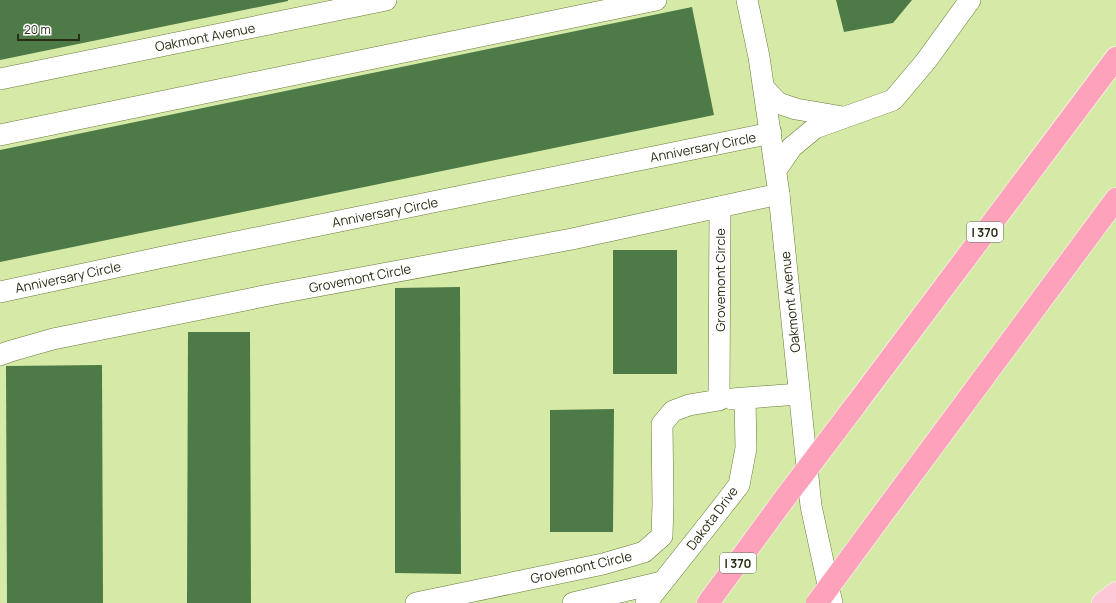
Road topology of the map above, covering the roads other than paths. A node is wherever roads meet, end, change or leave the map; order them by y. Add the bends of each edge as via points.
1 (386, 0) edge
2 (656, 0) edge
3 (746, 0) edge
4 (970, 0) edge
5 (1116, 58) edge
6 (0, 78) edge
7 (764, 88) junction
8 (844, 117) junction
9 (771, 133) junction
10 (0, 135) edge
11 (776, 170) junction
12 (779, 194) junction
13 (1116, 199) edge
14 (720, 207) junction
15 (0, 292) edge
16 (0, 355) edge
17 (800, 394) junction
18 (745, 399) junction
19 (719, 400) junction
20 (767, 523) junction
21 (662, 582) junction
22 (1116, 593) edge
23 (416, 603) edge
24 (573, 603) edge
25 (646, 603) edge
26 (699, 603) edge
27 (708, 603) edge
28 (817, 603) edge
29 (832, 603) edge
30 (1103, 603) edge

1 - 6 street, Oakmont Avenue
2 - 10 street
3 - 7 street, Oakmont Avenue
4 - 8 street via 926,61 893,100
5 - 20 highway, I 370, bridge
7 - 8 street via 778,103 796,109
7 - 9 street, Oakmont Avenue
8 - 11 street via 815,128 792,147
9 - 11 street, Oakmont Avenue
9 - 15 street, Anniversary Circle
11 - 12 street, Oakmont Avenue
12 - 14 street, Grovemont Circle
12 - 17 street, Oakmont Avenue
13 - 28 highway, bridge
14 - 16 street, Grovemont Circle via 579,237 274,294 54,339
14 - 19 street, Grovemont Circle
17 - 18 street, Grovemont Circle
17 - 29 street, Oakmont Avenue via 811,506
18 - 19 street, Grovemont Circle
18 - 21 street, Dakota Drive via 746,448 739,485
19 - 23 street, Grovemont Circle via 689,404 673,411 662,424 662,536 644,552 603,564
20 - 26 highway
20 - 27 highway, I 370
21 - 24 street
21 - 25 street, Dakota Drive
22 - 30 main road

